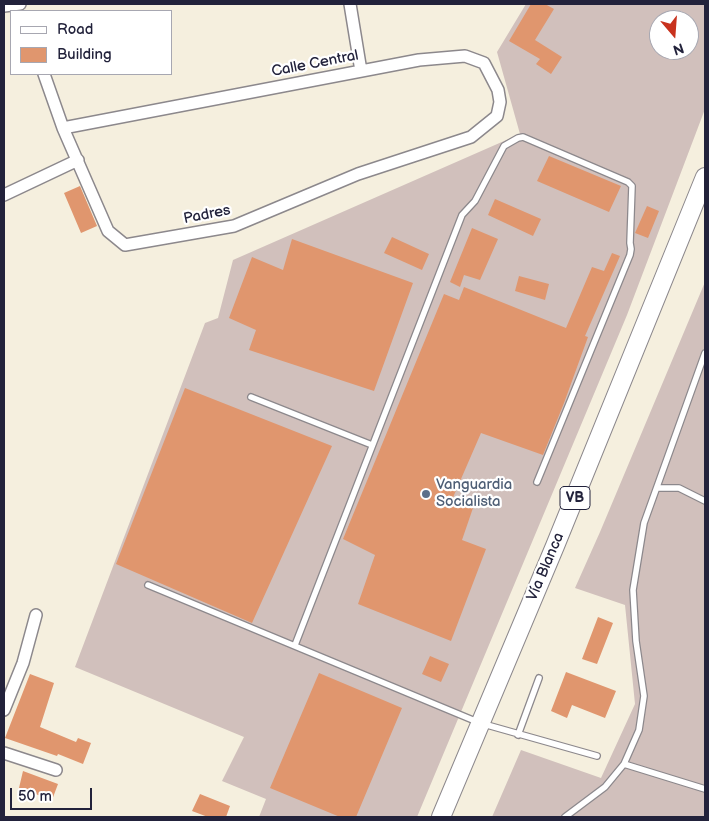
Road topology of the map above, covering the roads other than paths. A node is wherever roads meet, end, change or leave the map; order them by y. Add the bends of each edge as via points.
1 (20, 4) edge
2 (350, 4) edge
3 (4, 6) edge
4 (361, 71) junction
5 (44, 75) edge
6 (63, 128) junction
7 (471, 137) joint
8 (78, 160) junction
9 (705, 177) edge
10 (4, 195) edge
11 (705, 352) edge
12 (250, 397) dead end
13 (372, 446) junction
14 (537, 482) dead end
15 (657, 488) junction
16 (705, 501) edge
17 (148, 585) dead end
18 (36, 615) dead end
19 (294, 645) junction
20 (539, 678) dead end
21 (4, 710) edge
22 (480, 723) junction
23 (518, 734) junction
24 (4, 753) edge
25 (597, 756) dead end
26 (624, 764) junction
27 (56, 770) dead end
28 (705, 789) edge
29 (441, 817) edge
30 (565, 817) edge

1 - 3 street
2 - 4 street
4 - 6 street, Calle Central
4 - 7 street, Calle Central via 419,60 465,56 484,63 498,90 500,102 497,116
5 - 6 street, Padres
6 - 8 street, Padres
7 - 8 street, Padres via 358,174 234,226 125,245 108,231
8 - 10 street
9 - 22 main road, Vía Blanca / VB
11 - 15 lane
12 - 13 lane
13 - 14 lane via 462,215 475,201 504,146 523,137 632,186 630,255
13 - 19 lane
15 - 16 lane via 679,488
15 - 26 lane via 644,523 632,590 644,696 639,730
17 - 19 lane
18 - 21 street via 23,663
19 - 22 lane
20 - 23 lane
22 - 23 lane
22 - 29 main road, Vía Blanca / VB
23 - 25 lane
24 - 27 street
26 - 28 lane
26 - 30 lane via 605,787

